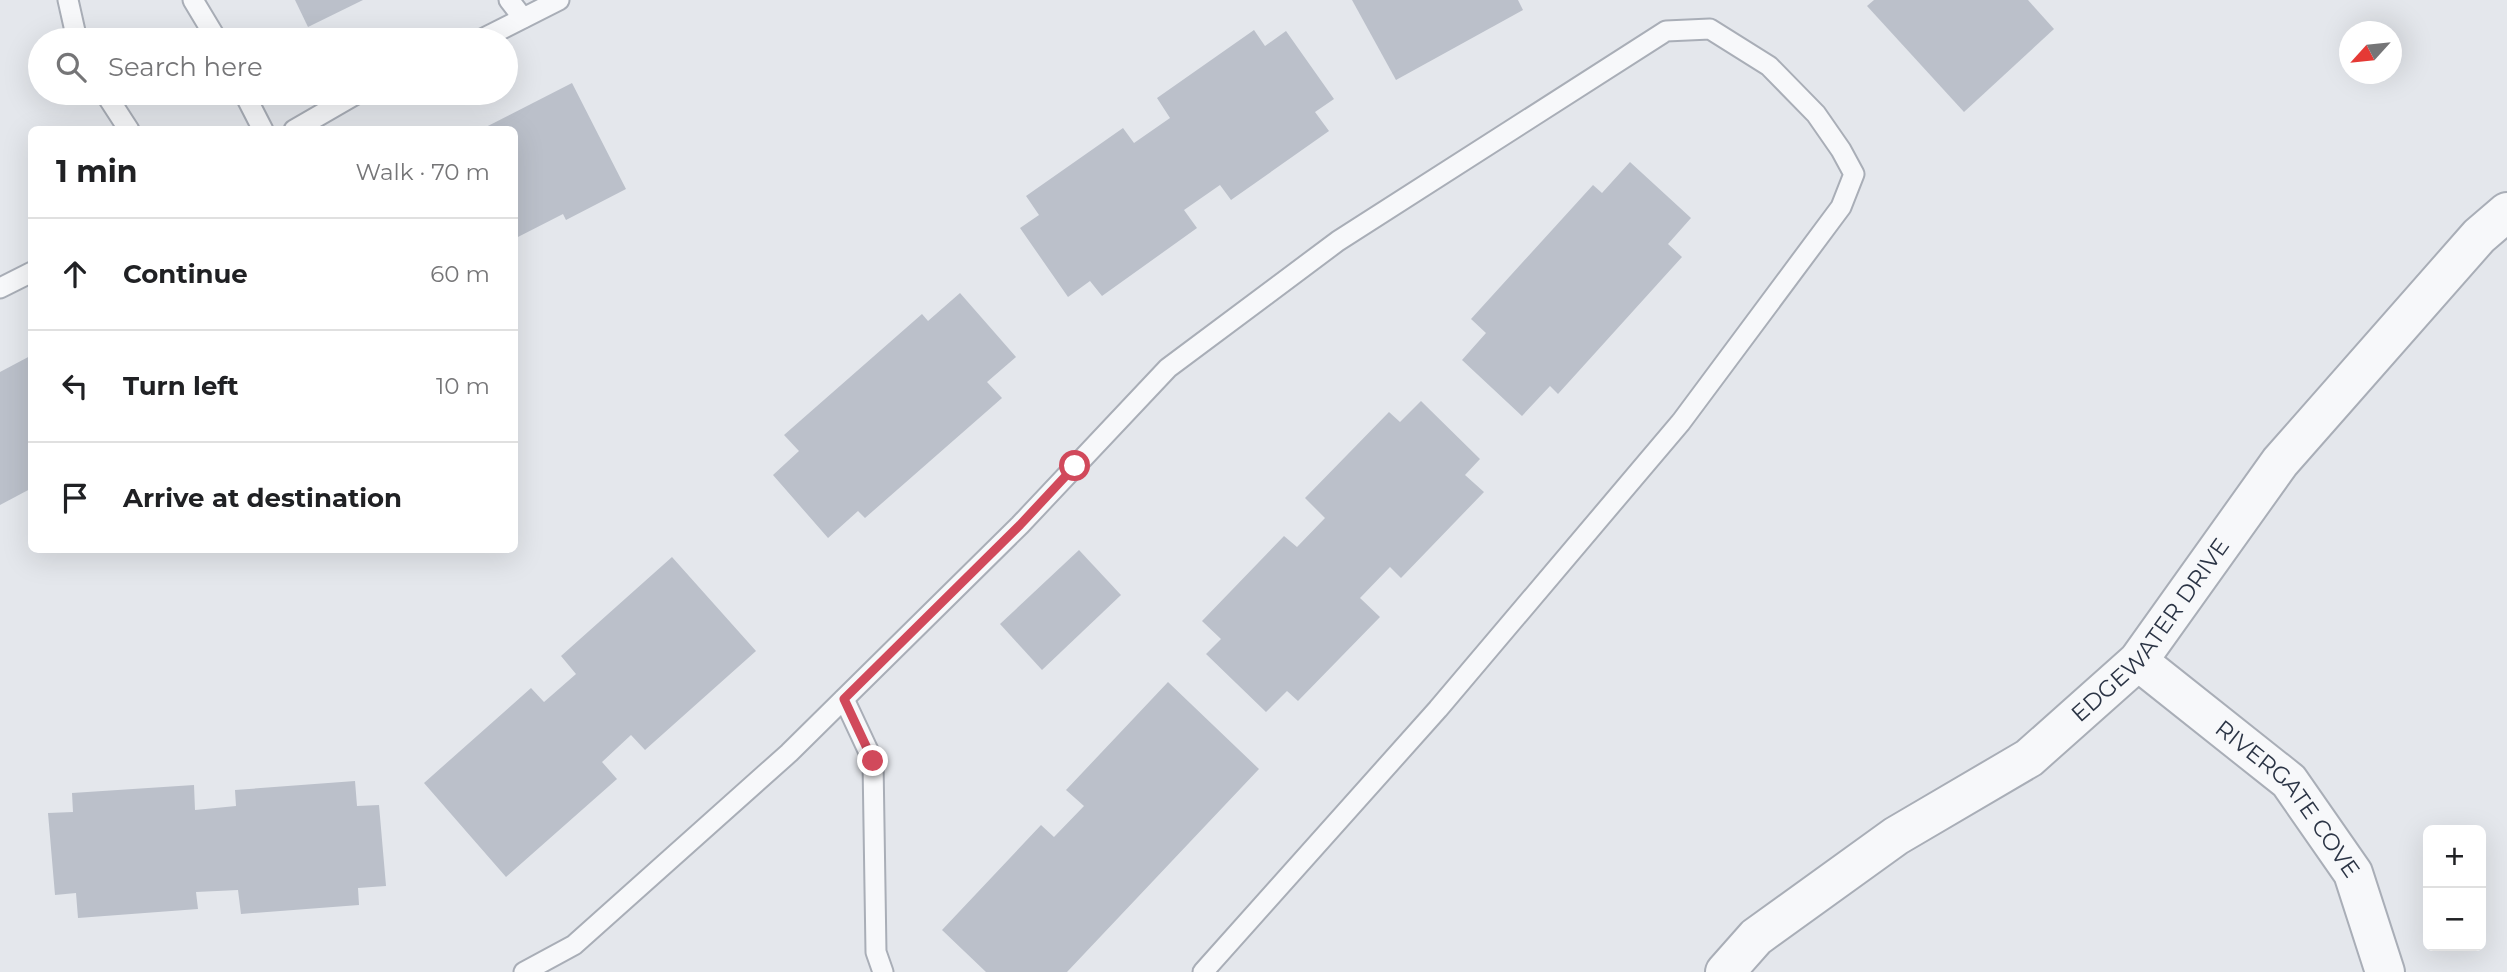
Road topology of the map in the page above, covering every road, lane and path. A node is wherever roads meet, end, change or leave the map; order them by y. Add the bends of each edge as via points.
1 (68, 0) edge
2 (193, 0) edge
3 (509, 0) edge
4 (559, 0) edge
5 (523, 18) junction
6 (74, 28) edge
7 (210, 28) edge
8 (503, 28) edge
9 (112, 105) edge
10 (250, 105) edge
11 (337, 105) edge
12 (126, 126) edge
13 (261, 126) edge
14 (300, 126) edge
15 (2507, 212) edge
16 (28, 274) edge
17 (0, 288) edge
18 (2138, 661) junction
19 (844, 699) junction
20 (524, 972) edge
21 (883, 972) edge
22 (1203, 972) edge
23 (1725, 972) edge
24 (2385, 972) edge

1 - 6 lane
2 - 7 lane
3 - 5 lane
4 - 5 lane
5 - 8 lane
9 - 12 lane
10 - 13 lane
11 - 14 lane
15 - 18 street, EDGEWATER DRIVE via 2479,236 2280,462
16 - 17 lane
18 - 23 street, EDGEWATER DRIVE via 2029,758 1896,836 1756,937
18 - 24 street, RIVERGATE COVE via 2289,781 2353,873
19 - 20 lane via 574,945
19 - 21 lane via 873,761 876,952
19 - 22 lane via 1020,525 1168,368 1338,241 1666,31 1710,29 1769,66 1816,114 1841,150 1853,174 1841,207 1681,422 1438,709

